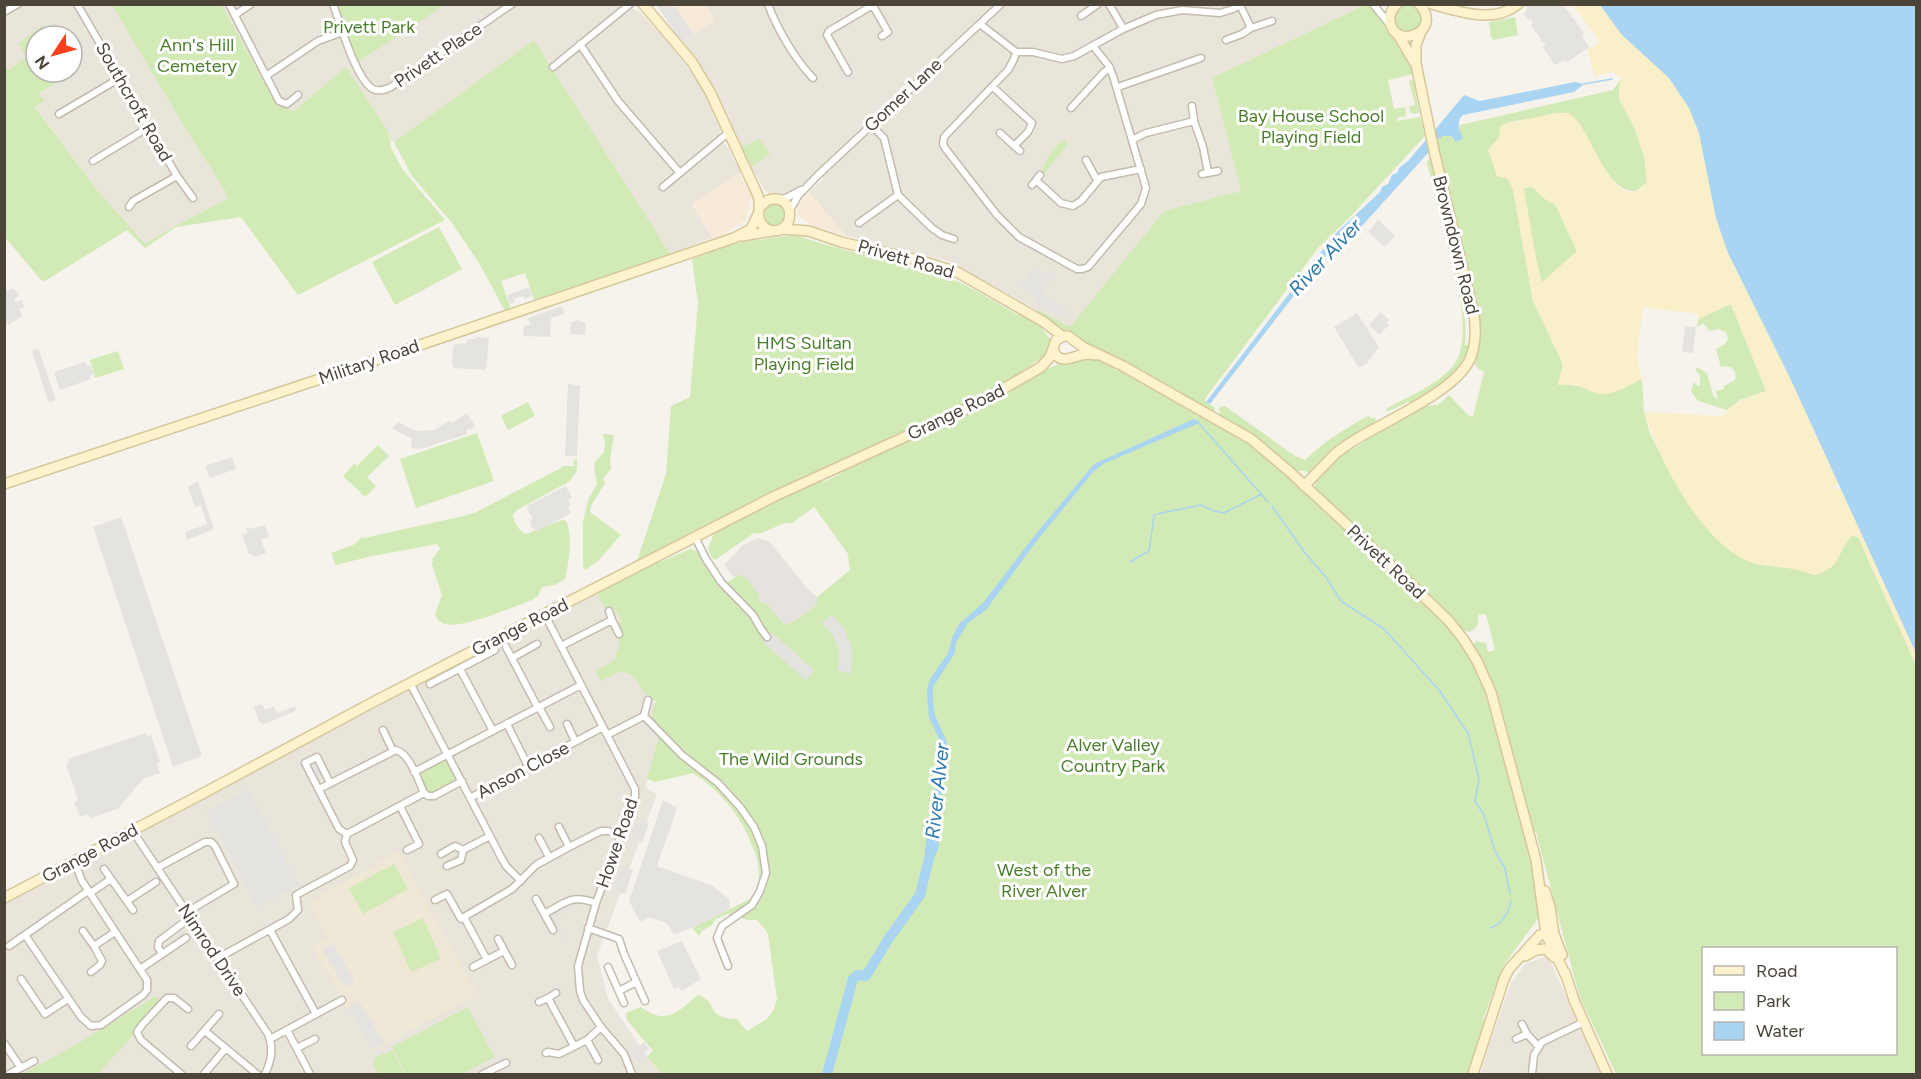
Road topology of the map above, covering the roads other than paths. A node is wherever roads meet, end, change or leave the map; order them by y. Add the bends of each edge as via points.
1 (18, 4) edge
2 (77, 4) edge
3 (229, 4) edge
4 (251, 4) edge
5 (333, 4) edge
6 (512, 4) edge
7 (630, 4) edge
8 (643, 4) edge
9 (768, 4) edge
10 (1001, 4) edge
11 (1098, 4) edge
12 (1109, 4) edge
13 (1373, 4) edge
14 (1396, 4) edge
15 (1419, 4) edge
16 (1431, 4) edge
17 (1475, 4) edge
18 (1518, 4) edge
19 (872, 5) edge
20 (1241, 5) edge
21 (1202, 8) edge
22 (1445, 8) junction
23 (4, 12) edge
24 (235, 15) junction
25 (1476, 15) junction
26 (1080, 16) dead end
27 (1272, 21) dead end
28 (1426, 22) junction
29 (980, 24) junction
30 (1391, 25) junction
31 (1123, 28) junction
32 (1251, 28) junction
33 (343, 32) junction
34 (1421, 32) junction
35 (1397, 33) junction
36 (882, 36) dead end
37 (1226, 40) dead end
38 (580, 44) junction
39 (1093, 46) junction
40 (1016, 52) junction
41 (1201, 58) dead end
42 (1416, 64) junction
43 (553, 67) dead end
44 (1110, 68) junction
45 (848, 72) dead end
46 (266, 76) junction
47 (120, 78) junction
48 (813, 78) dead end
49 (993, 87) junction
50 (1118, 87) junction
51 (297, 95) dead end
52 (1192, 106) dead end
53 (1072, 108) dead end
54 (59, 114) dead end
55 (1194, 121) junction
56 (1032, 123) junction
57 (1040, 124) dead end
58 (871, 125) junction
59 (149, 127) junction
60 (728, 133) junction
61 (1000, 133) dead end
62 (1132, 140) junction
63 (1086, 160) dead end
64 (93, 161) dead end
65 (1141, 168) junction
66 (747, 170) junction
67 (1218, 171) dead end
68 (680, 173) junction
69 (177, 176) junction
70 (1036, 180) dead end
71 (1097, 180) junction
72 (806, 186) junction
73 (663, 188) dead end
74 (898, 195) junction
75 (193, 198) dead end
76 (776, 199) junction
77 (129, 207) dead end
78 (759, 211) junction
79 (790, 212) junction
80 (859, 223) dead end
81 (779, 230) junction
82 (809, 231) junction
83 (734, 238) junction
84 (954, 240) dead end
85 (1030, 314) junction
86 (1062, 336) junction
87 (1075, 341) junction
88 (1053, 347) junction
89 (1069, 358) junction
90 (1111, 360) junction
91 (1041, 367) junction
92 (4, 484) edge
93 (1304, 486) junction
94 (695, 537) junction
95 (609, 611) dead end
96 (545, 615) junction
97 (612, 620) junction
98 (619, 634) dead end
99 (767, 637) dead end
100 (537, 644) dead end
101 (561, 646) junction
102 (506, 647) dead end
103 (495, 650) dead end
104 (512, 658) junction
105 (460, 669) junction
106 (410, 683) junction
107 (430, 684) dead end
108 (581, 685) junction
109 (648, 700) dead end
110 (539, 708) junction
111 (644, 716) junction
112 (507, 724) junction
113 (567, 724) dead end
114 (550, 727) dead end
115 (603, 727) junction
116 (383, 730) dead end
117 (493, 731) junction
118 (607, 735) junction
119 (575, 741) junction
120 (393, 751) junction
121 (448, 755) junction
122 (528, 766) junction
123 (414, 772) junction
124 (326, 774) junction
125 (314, 780) junction
126 (462, 781) junction
127 (330, 783) junction
128 (319, 789) junction
129 (424, 793) junction
130 (470, 798) junction
131 (400, 806) junction
132 (559, 827) dead end
133 (132, 830) junction
134 (347, 834) junction
135 (621, 835) junction
136 (490, 836) junction
137 (539, 838) dead end
138 (569, 847) junction
139 (407, 850) dead end
140 (463, 850) junction
141 (441, 854) dead end
142 (549, 857) junction
143 (1536, 860) junction
144 (74, 861) junction
145 (447, 866) dead end
146 (157, 868) junction
147 (104, 869) dead end
148 (111, 879) junction
149 (521, 881) junction
150 (156, 882) dead end
151 (89, 892) junction
152 (4, 898) edge
153 (536, 899) dead end
154 (435, 900) dead end
155 (127, 901) junction
156 (596, 903) junction
157 (133, 910) dead end
158 (187, 912) junction
159 (544, 914) junction
160 (464, 917) junction
161 (1543, 920) junction
162 (183, 923) dead end
163 (588, 928) junction
164 (270, 930) junction
165 (553, 930) dead end
166 (83, 931) dead end
167 (115, 933) junction
168 (1550, 934) junction
169 (25, 935) junction
170 (186, 938) dead end
171 (498, 939) dead end
172 (9, 946) dead end
173 (94, 946) junction
174 (504, 951) junction
175 (1533, 951) junction
176 (162, 954) junction
177 (218, 958) junction
178 (486, 960) junction
179 (512, 965) dead end
180 (728, 966) dead end
181 (1512, 966) junction
182 (473, 967) dead end
183 (608, 967) dead end
184 (140, 969) junction
185 (91, 972) dead end
186 (21, 979) dead end
187 (636, 982) junction
188 (619, 991) junction
189 (556, 993) dead end
190 (548, 998) junction
191 (68, 999) junction
192 (342, 1000) dead end
193 (1574, 1000) junction
194 (645, 1001) dead end
195 (539, 1002) dead end
196 (624, 1004) dead end
197 (188, 1009) dead end
198 (219, 1014) dead end
199 (316, 1014) junction
200 (1584, 1022) junction
201 (1522, 1024) dead end
202 (601, 1027) junction
203 (287, 1030) junction
204 (204, 1031) junction
205 (1527, 1034) junction
206 (315, 1039) dead end
207 (1516, 1039) dead end
208 (270, 1040) junction
209 (587, 1040) junction
210 (4, 1042) edge
211 (191, 1046) dead end
212 (574, 1046) junction
213 (1538, 1046) junction
214 (226, 1048) junction
215 (297, 1048) junction
216 (546, 1053) dead end
217 (598, 1060) dead end
218 (34, 1061) dead end
219 (506, 1063) dead end
220 (21, 1068) junction
221 (173, 1068) junction
222 (498, 1071) edge
223 (9, 1074) edge
224 (167, 1074) edge
225 (181, 1074) edge
226 (204, 1074) edge
227 (257, 1074) edge
228 (265, 1074) edge
229 (310, 1074) edge
230 (483, 1074) edge
231 (632, 1074) edge
232 (1473, 1074) edge
233 (1532, 1074) edge
234 (1607, 1074) edge

1 - 23 street
2 - 47 street, Southcroft Road
3 - 24 street
4 - 24 street
5 - 33 street
6 - 33 street, Privett Place via 388,89 372,88 363,78
7 - 38 street
8 - 60 street via 692,62
9 - 48 street via 772,18
10 - 29 street, Gomer Lane
11 - 26 street
12 - 31 street
13 - 30 street
14 - 30 street via 1390,14
15 - 28 street
16 - 22 street
17 - 25 street
18 - 25 street via 1501,13
19 - 36 street via 888,32
19 - 45 street via 827,35
20 - 21 street via 1220,13
20 - 32 street
21 - 31 street via 1168,12
22 - 25 street
22 - 28 street via 1433,11
24 - 46 street
27 - 32 street
28 - 34 street, Browndown Road
29 - 40 street
29 - 58 street, Gomer Lane
30 - 35 street, Browndown Road
31 - 39 street
32 - 37 street
33 - 46 street via 315,43
34 - 35 street via 1406,37
34 - 42 street, Browndown Road
35 - 42 street, Browndown Road
38 - 43 street
38 - 68 street via 618,101
39 - 40 street via 1062,60 1034,52
39 - 44 street
40 - 49 street via 1008,70
41 - 50 street via 1185,60
42 - 93 street, Browndown Road via 1474,314 1474,347 1454,381 1347,445
44 - 50 street
44 - 53 street
46 - 51 street via 282,103 287,104
47 - 54 street
47 - 59 street, Southcroft Road
49 - 56 street
49 - 65 street via 945,137 943,144 997,215 1019,237 1077,269 1088,267 1141,204 1146,188
50 - 62 street
52 - 55 street
55 - 62 street
55 - 67 street via 1203,147 1205,173
56 - 57 street
56 - 61 street via 1017,148
58 - 72 street, Gomer Lane
58 - 74 street via 884,138
59 - 64 street
59 - 69 street, Southcroft Road
60 - 66 street
60 - 68 street
62 - 65 street
63 - 71 street
65 - 71 street
66 - 76 street via 766,195
66 - 78 street via 758,196
68 - 73 street
69 - 75 street, Southcroft Road
69 - 77 street
70 - 71 street via 1061,203 1073,206
72 - 76 street, Gomer Lane via 786,198
72 - 79 street, Gomer Lane
74 - 80 street
74 - 84 street via 932,228
76 - 78 street via 762,204
76 - 79 street via 788,205
78 - 81 street via 765,228
78 - 83 street, Military Road via 751,228
79 - 81 street via 789,221
79 - 82 street, Privett Road
81 - 82 street, Privett Road
81 - 83 street, Military Road
82 - 85 street, Privett Road via 957,272
83 - 92 street, Military Road
85 - 86 street, Privett Road
85 - 88 street, Privett Road via 1049,333
86 - 87 street
86 - 88 street
87 - 89 street via 1077,349
87 - 90 street, Privett Road
88 - 89 street via 1056,356
88 - 91 street, Grange Road
89 - 90 street, Privett Road via 1089,353
89 - 91 street, Grange Road
90 - 93 street, Privett Road via 1251,440
91 - 94 street, Grange Road via 953,416 802,483
93 - 143 street, Privett Road via 1448,620 1464,640 1491,692
94 - 96 street, Grange Road
94 - 99 street via 721,582 753,615
95 - 97 street
96 - 101 street, Howe Road
96 - 106 street, Grange Road
97 - 98 street
97 - 101 street
100 - 104 street
101 - 108 street, Howe Road
102 - 104 street
103 - 105 street
104 - 110 street
105 - 107 street
105 - 117 street
106 - 121 street
106 - 133 street, Grange Road
108 - 110 street
108 - 115 street, Howe Road
109 - 111 street
110 - 112 street
110 - 114 street
111 - 118 street
111 - 180 street via 682,755 718,783 754,827 762,846 766,873 760,891 752,905 722,926 717,938
112 - 117 street
112 - 122 street
113 - 119 street, Anson Close
115 - 118 street, Howe Road
115 - 119 street, Anson Close
116 - 120 street
117 - 121 street
118 - 135 street, Howe Road via 635,789
119 - 122 street, Anson Close
120 - 123 street via 404,753
120 - 127 street
121 - 123 street
121 - 126 street
122 - 130 street, Anson Close
123 - 129 street
124 - 125 street
124 - 125 street via 317,757 305,763
124 - 127 street
125 - 128 street
126 - 129 street via 434,796
126 - 130 street
127 - 128 street
128 - 134 street via 339,829
129 - 131 street
130 - 136 street
131 - 134 street
131 - 139 street via 419,844
132 - 138 street
133 - 144 street, Grange Road
133 - 146 street, Nimrod Drive
134 - 164 street via 345,842 352,863 296,896 298,910
135 - 138 street via 601,831
135 - 156 street, Howe Road
136 - 140 street
136 - 149 street via 502,859
137 - 142 street
138 - 142 street
140 - 141 street via 454,846
140 - 145 street via 461,860
142 - 149 street
143 - 161 street, Privett Road
143 - 168 street, Privett Road via 1550,907
144 - 151 street
144 - 152 street, Grange Road
146 - 158 street, Nimrod Drive
146 - 158 street via 206,842 214,844 234,884
147 - 148 street
148 - 151 street
148 - 155 street
149 - 160 street
150 - 155 street
151 - 167 street
151 - 169 street
153 - 159 street
154 - 160 street via 447,894 461,919
155 - 157 street
156 - 159 street via 574,898
156 - 163 street, Howe Road
158 - 177 street, Nimrod Drive
159 - 165 street
160 - 178 street
161 - 168 street, Privett Road
161 - 181 street via 1513,959
162 - 176 street via 159,941
163 - 187 street via 619,939
163 - 202 street, Howe Road via 579,957 578,978 583,1000
164 - 177 street
164 - 199 street
166 - 173 street
167 - 173 street
167 - 184 street
168 - 175 street
168 - 181 street via 1540,935
168 - 193 street via 1562,954
169 - 172 street
169 - 191 street
170 - 176 street
171 - 174 street
173 - 185 street via 102,961
174 - 178 street
174 - 179 street
175 - 181 street
175 - 193 street via 1545,949 1553,955
176 - 184 street
177 - 208 street, Nimrod Drive
178 - 182 street
181 - 232 street
183 - 188 street
184 - 191 street via 147,980 147,990 101,1025 86,1023
186 - 191 street via 45,1014
187 - 188 street
187 - 194 street
188 - 196 street
189 - 190 street
190 - 195 street
190 - 212 street
192 - 199 street
193 - 200 street
197 - 221 street via 174,998 167,998 137,1032
198 - 204 street
199 - 203 street
200 - 213 street
200 - 234 street
201 - 205 street
202 - 209 street
202 - 231 street, Howe Road via 624,1054
203 - 208 street
203 - 215 street
204 - 211 street
204 - 214 street
205 - 207 street
205 - 213 street
206 - 215 street
208 - 228 street via 271,1059
209 - 212 street
209 - 217 street
210 - 220 street
212 - 216 street via 559,1054
213 - 233 street
214 - 226 street
214 - 227 street
215 - 229 street
218 - 220 street
219 - 222 street
220 - 223 street
221 - 224 street
221 - 225 street
222 - 230 street

